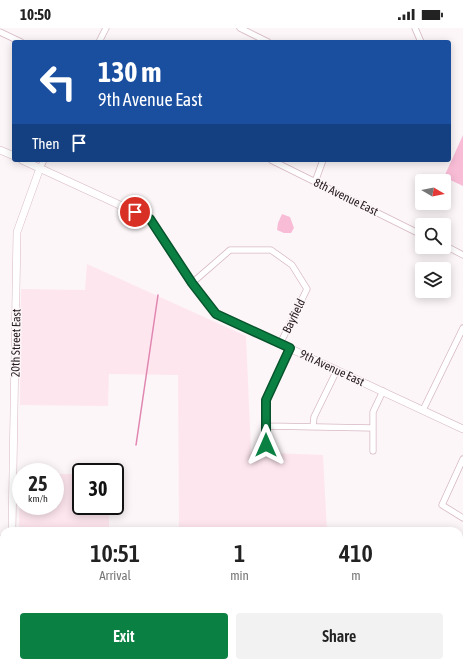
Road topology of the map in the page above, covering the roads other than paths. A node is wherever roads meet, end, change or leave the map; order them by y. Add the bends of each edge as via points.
1 (106, 28) edge
2 (240, 28) edge
3 (415, 28) edge
4 (0, 32) edge
5 (17, 40) edge
6 (100, 40) edge
7 (264, 40) edge
8 (420, 40) edge
9 (0, 150) edge
10 (12, 155) edge
11 (26, 162) edge
12 (43, 162) edge
13 (274, 162) edge
14 (322, 162) edge
15 (40, 168) junction
16 (315, 182) junction
17 (415, 232) edge
18 (451, 249) edge
19 (463, 255) edge
20 (192, 283) junction
21 (463, 328) edge
22 (280, 344) junction
23 (290, 348) junction
24 (337, 370) junction
25 (383, 391) junction
26 (423, 410) junction
27 (266, 426) junction
28 (313, 427) junction
29 (372, 428) junction
30 (463, 429) edge
31 (266, 445) dead end
32 (373, 451) dead end
33 (463, 459) edge
34 (463, 518) edge
35 (12, 527) edge

1 - 6 street
2 - 7 street
3 - 8 street
4 - 5 street
9 - 10 street
11 - 15 street, 9th Avenue East
12 - 15 street, 20th Street East
13 - 16 street, 8th Avenue East
14 - 16 street
15 - 20 street, 9th Avenue East via 150,219
15 - 35 street, 20th Street East via 18,232
16 - 17 street, 8th Avenue East
18 - 19 street
20 - 22 street, 9th Avenue East via 216,314
20 - 22 street, Bayfield via 230,250 270,250 292,265 307,289
21 - 26 street
22 - 23 street, 9th Avenue East
23 - 24 street, 9th Avenue East
23 - 27 street via 266,400
24 - 25 street, 9th Avenue East
24 - 28 street via 314,418
25 - 26 street, 9th Avenue East
25 - 29 street via 373,412
26 - 30 street, 9th Avenue East
27 - 28 street
27 - 31 street
28 - 29 street
29 - 32 street
33 - 34 street via 442,506

